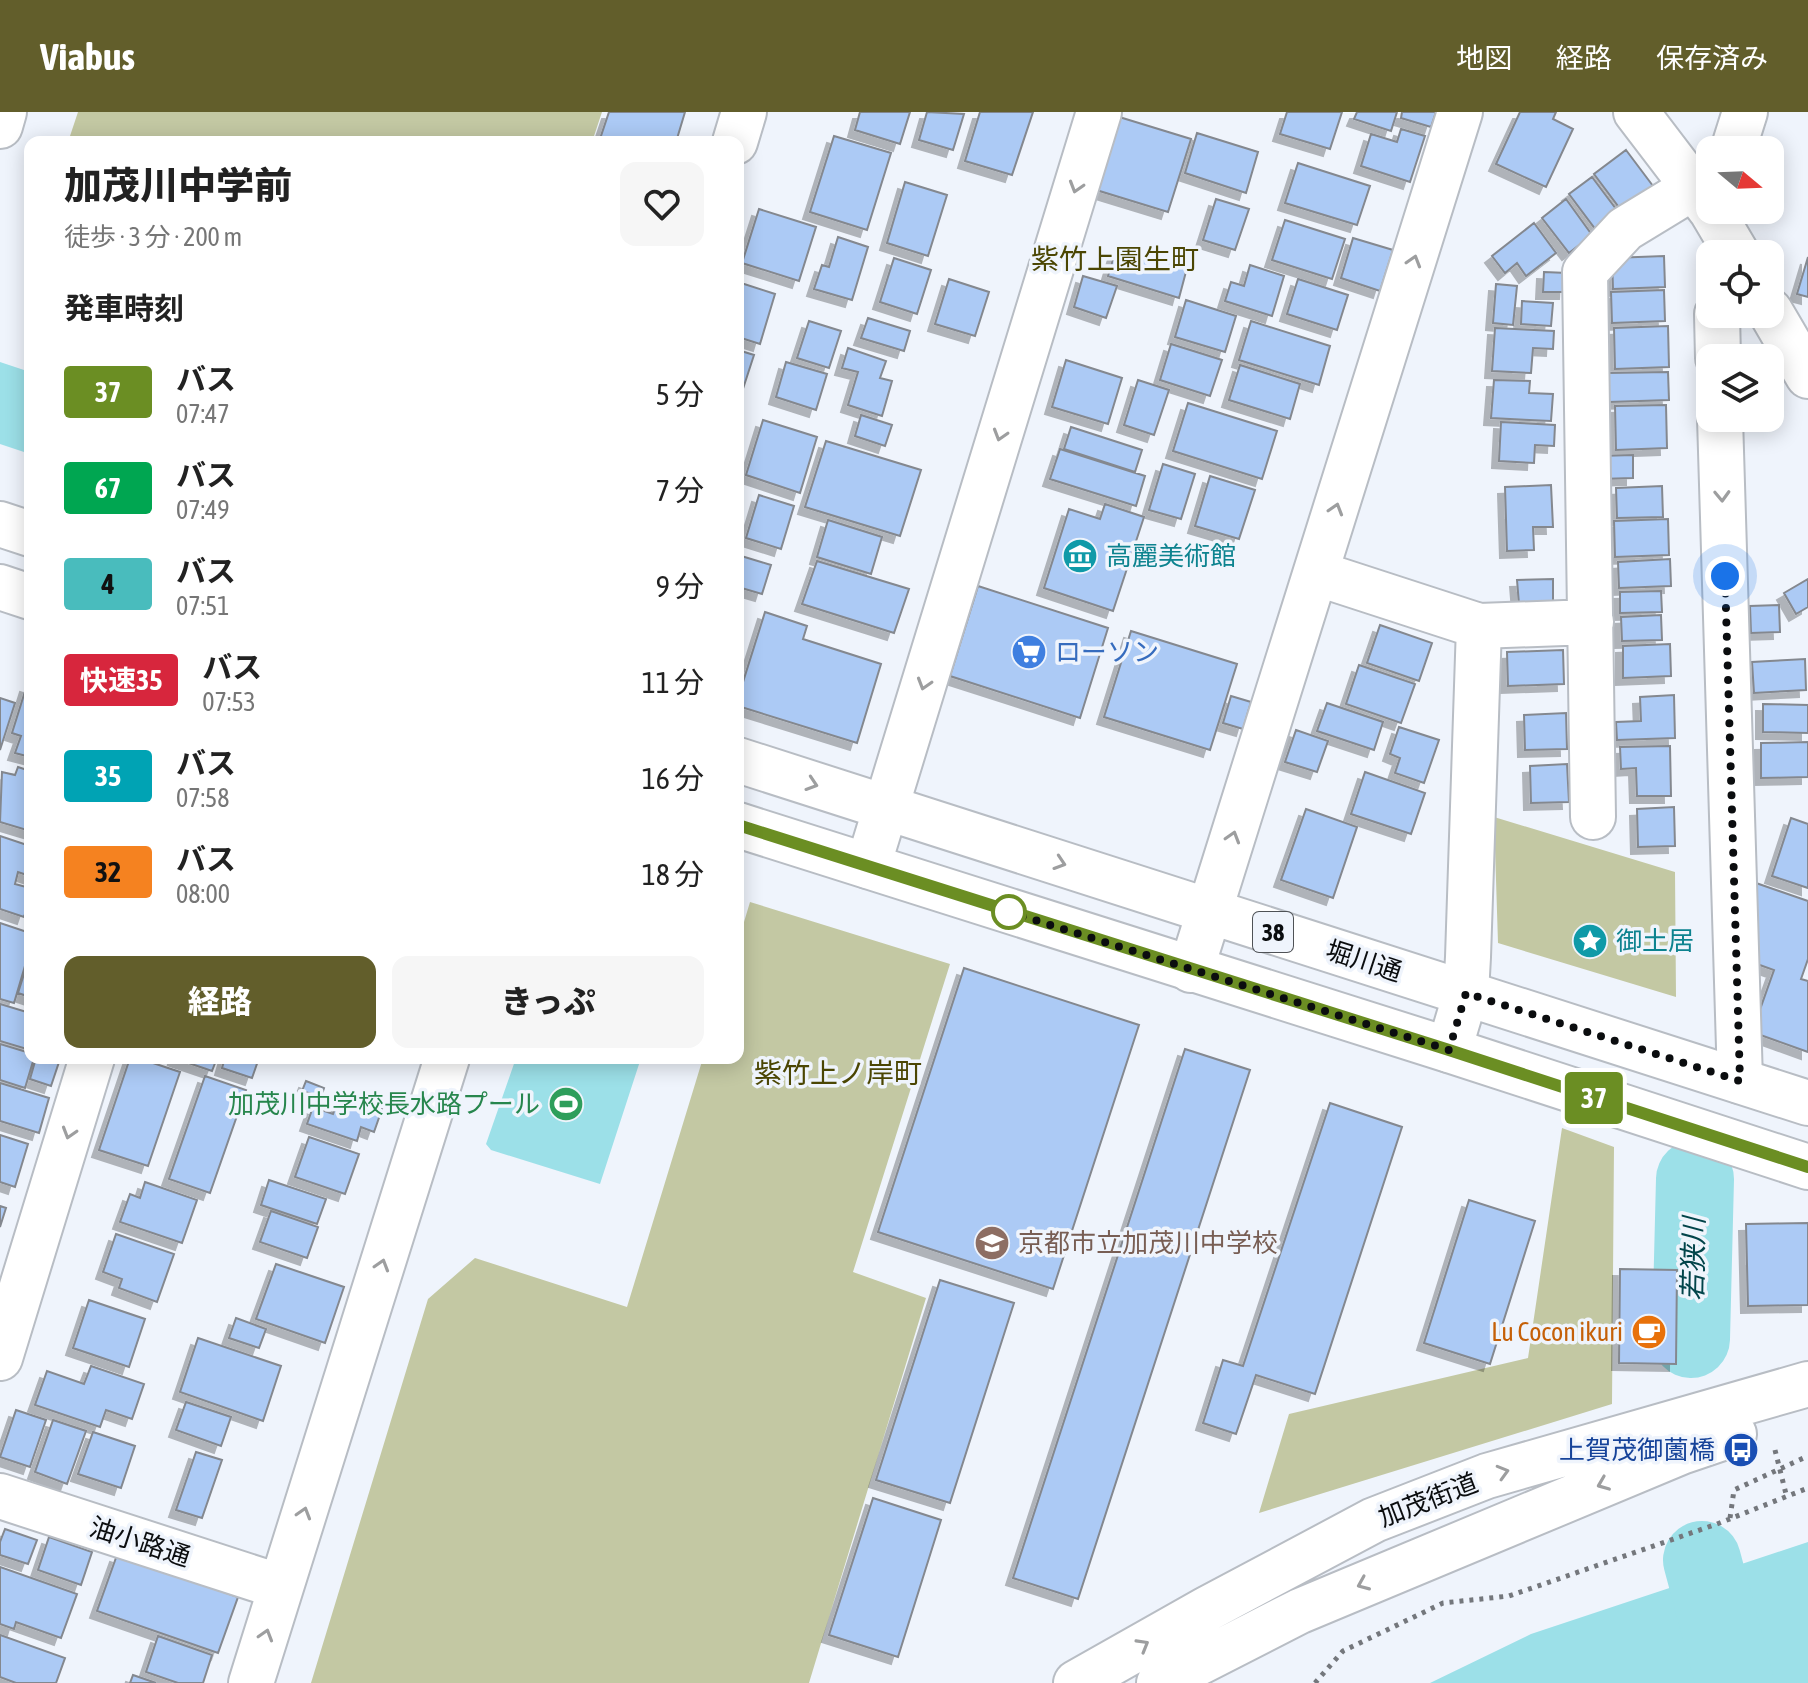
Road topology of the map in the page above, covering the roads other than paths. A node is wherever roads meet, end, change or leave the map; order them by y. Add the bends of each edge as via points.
1 (4, 112) edge
2 (744, 112) edge
3 (1099, 112) edge
4 (1460, 112) edge
5 (1636, 112) edge
6 (1745, 112) edge
7 (0, 126) edge
8 (737, 136) edge
9 (1737, 136) edge
10 (1696, 195) edge
11 (1696, 216) edge
12 (1780, 328) edge
13 (1808, 376) edge
14 (1720, 432) edge
15 (0, 524) edge
16 (24, 532) edge
17 (1316, 573) junction
18 (0, 587) edge
19 (24, 595) edge
20 (1591, 622) junction
21 (1479, 626) junction
22 (744, 762) edge
23 (886, 808) junction
24 (1593, 817) dead end
25 (744, 827) edge
26 (868, 866) junction
27 (1210, 912) junction
28 (1191, 970) junction
29 (1466, 993) junction
30 (1449, 1050) junction
31 (90, 1064) edge
32 (445, 1064) edge
33 (1740, 1081) junction
34 (1808, 1103) edge
35 (1808, 1167) edge
36 (0, 1358) edge
37 (1808, 1384) edge
38 (1808, 1409) edge
39 (0, 1496) edge
40 (281, 1587) junction
41 (251, 1683) edge
42 (1076, 1683) edge
43 (1159, 1683) edge

1 - 7 street
2 - 8 street
3 -> 23 street
17 -> 4 street
5 - 10 street
6 - 9 street
11 - 20 street via 1625,229 1585,272
12 - 13 street
14 -> 33 street
15 - 16 street
17 - 21 street
27 -> 17 street
18 - 19 street
20 - 21 street
20 - 24 street
21 - 29 street
22 -> 23 street, 堀川通 / 38
23 - 26 street
23 -> 27 street, 堀川通 / 38
25 - 26 street, 38
26 - 28 street, 38
27 - 28 street
27 - 29 street, 堀川通 / 38
28 - 30 street, 38
29 - 30 street
29 - 33 street, 堀川通 / 38
30 - 35 street, 38
31 -> 36 street
40 -> 32 street
33 - 34 street, 堀川通 / 38
42 -> 37 street, 加茂街道 via 1374,1520 1487,1476
38 -> 43 street, 加茂街道 via 1681,1452 1459,1543 1300,1611
39 - 40 street, 油小路通
41 -> 40 street

